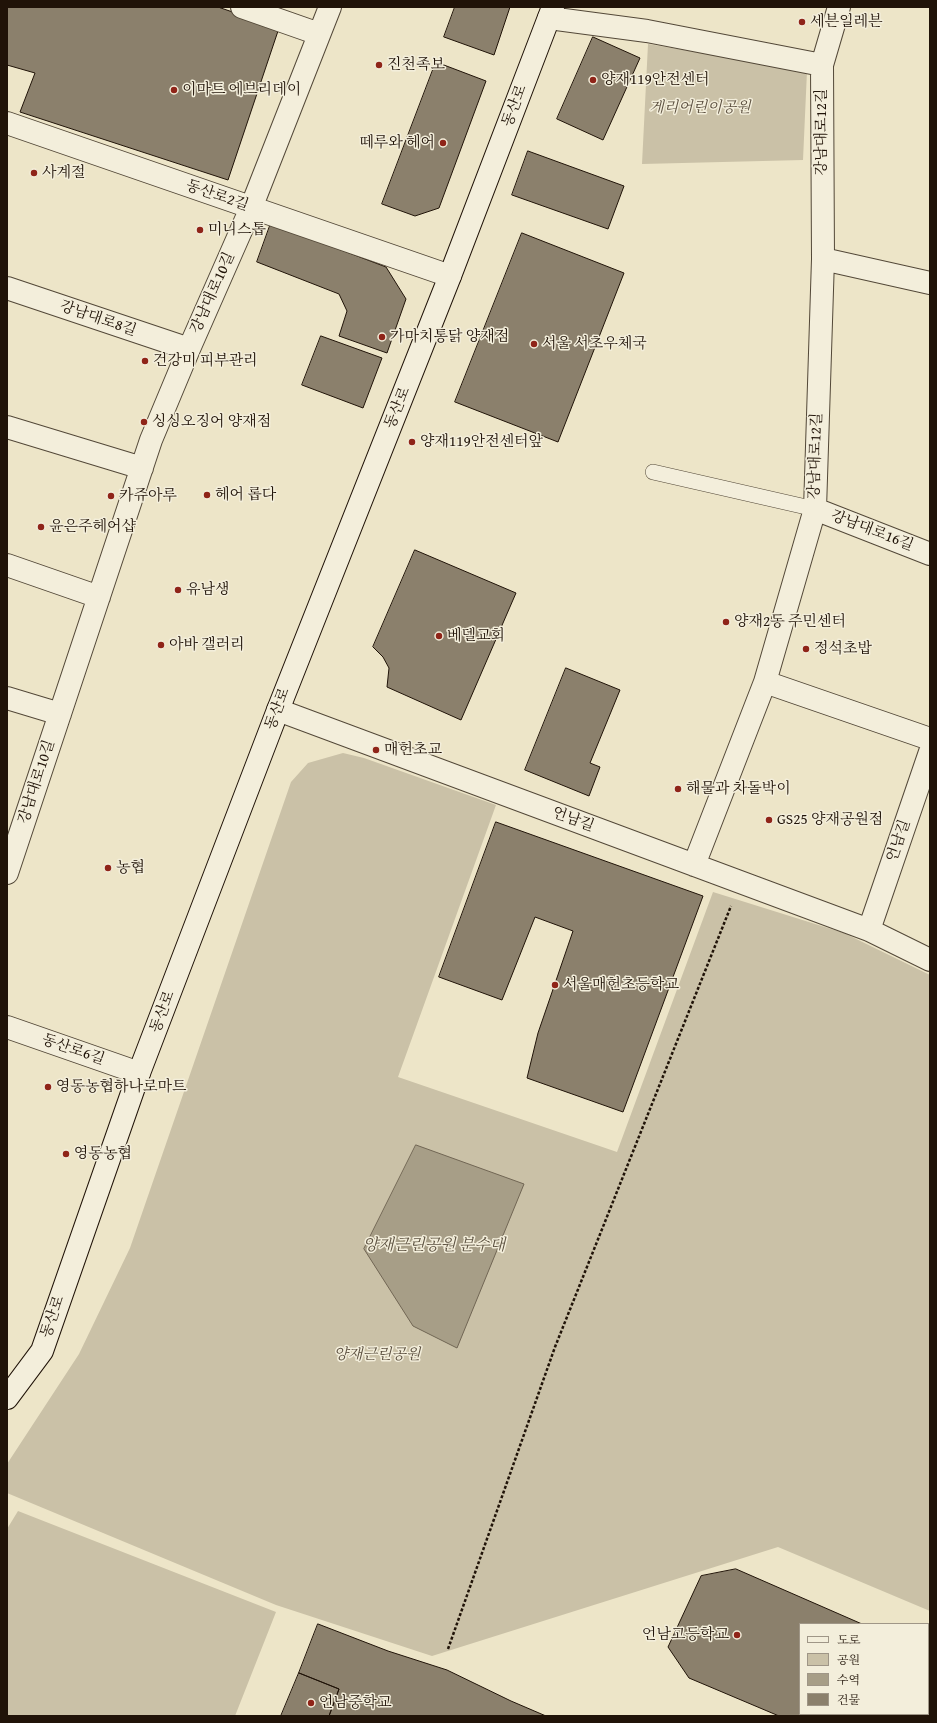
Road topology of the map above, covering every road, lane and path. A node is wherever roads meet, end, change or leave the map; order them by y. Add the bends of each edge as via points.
1 (242, 7) edge
2 (330, 7) edge
3 (839, 7) edge
4 (551, 13) edge
5 (319, 34) junction
6 (822, 65) junction
7 (7, 123) edge
8 (251, 208) junction
9 (823, 259) junction
10 (450, 276) junction
11 (930, 282) edge
12 (7, 288) edge
13 (189, 349) junction
14 (7, 427) edge
15 (142, 468) junction
16 (653, 472) dead end
17 (815, 509) junction
18 (930, 554) edge
19 (7, 565) edge
20 (99, 597) junction
21 (765, 682) junction
22 (7, 698) edge
23 (278, 710) junction
24 (60, 714) junction
25 (930, 739) edge
26 (930, 752) edge
27 (694, 865) junction
28 (8, 867) edge
29 (741, 882) junction
30 (869, 930) junction
31 (930, 960) edge
32 (7, 1027) edge
33 (140, 1073) junction
34 (7, 1398) edge
35 (448, 1648) dead end

1 - 5 street
2 - 5 street, 강남대로10길
3 - 6 street, 강남대로12길
4 - 6 street, 동산로
4 - 10 street, 동산로
5 - 8 street, 강남대로10길
6 - 9 street, 강남대로12길
7 - 8 street, 동산로2길
8 - 10 street, 동산로2길
8 - 13 street, 강남대로10길
9 - 11 street
9 - 17 street, 강남대로12길
10 - 23 street, 동산로
12 - 13 street, 강남대로8길
13 - 15 street, 강남대로10길
14 - 15 street
15 - 20 street, 강남대로10길
16 - 17 lane, 강남대로12길
17 - 18 street, 강남대로16길
17 - 21 street, 강남대로12길
19 - 20 street
20 - 24 street, 강남대로10길
21 - 25 street
21 - 27 street, 강남대로12길
22 - 24 street
23 - 27 street, 언남길
23 - 33 street, 동산로
24 - 28 street, 강남대로10길
26 - 30 street, 언남길
27 - 29 street, 언남길
29 - 30 street, 언남길
29 - 35 path via 554,1347
30 - 31 street, 언남길
32 - 33 street, 동산로6길
33 - 34 street, 동산로 via 42,1351

